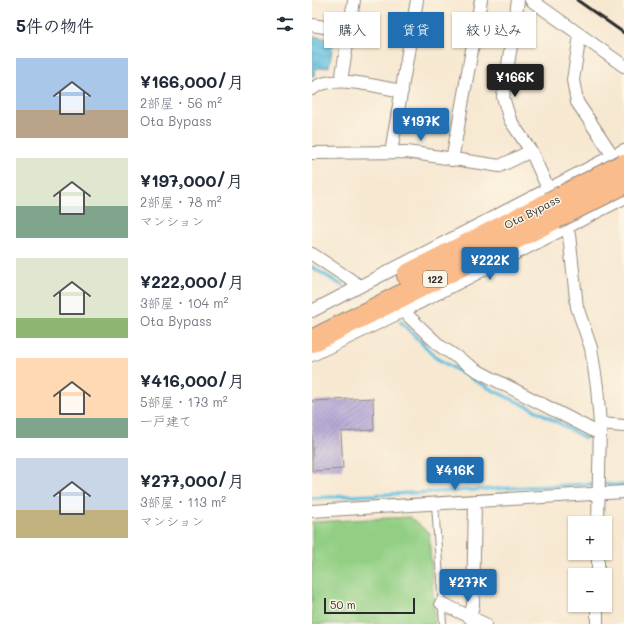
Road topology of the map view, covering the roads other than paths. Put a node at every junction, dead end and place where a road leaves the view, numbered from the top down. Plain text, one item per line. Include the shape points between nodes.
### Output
1 (354, 0) edge
2 (417, 0) edge
3 (481, 0) edge
4 (518, 0) edge
5 (531, 0) edge
6 (352, 12) edge
7 (312, 25) edge
8 (324, 27) edge
9 (580, 35) junction
10 (346, 48) edge
11 (624, 66) edge
12 (341, 81) junction
13 (312, 89) edge
14 (402, 91) junction
15 (624, 150) edge
16 (531, 151) junction
17 (391, 152) junction
18 (312, 153) edge
19 (452, 160) junction
20 (619, 161) edge
21 (624, 183) edge
22 (624, 198) edge
23 (555, 210) junction
24 (312, 254) edge
25 (360, 286) junction
26 (312, 311) edge
27 (403, 311) junction
28 (312, 324) edge
29 (312, 341) edge
30 (312, 355) edge
31 (624, 426) edge
32 (600, 429) junction
33 (624, 492) edge
34 (599, 493) junction
35 (475, 501) junction
36 (436, 504) junction
37 (312, 511) edge
38 (598, 516) edge
39 (441, 603) junction
40 (597, 612) edge
41 (470, 618) junction
42 (443, 624) edge
43 (485, 624) edge
44 (597, 624) edge

1 - 6 street
2 - 14 street
3 - 19 street
4 - 16 street via 503,97 510,120
5 - 9 street
7 - 8 street
9 - 11 street
9 - 20 street via 573,80 577,102
10 - 12 street
12 - 13 street via 317,85
12 - 14 street
14 - 17 street
15 - 20 street
16 - 19 street via 500,166
16 - 23 street
17 - 18 street
17 - 19 street via 407,152
20 - 23 highway, Ota Bypass / 122, bridge
21 - 23 highway, Ota Bypass / 122, bridge
22 - 23 street
23 - 25 street
23 - 27 street
23 - 28 highway, Ota Bypass / 122
23 - 29 highway, Ota Bypass / 122
23 - 32 street via 577,307 591,348
24 - 25 street
25 - 26 street
27 - 30 street
27 - 32 street via 440,346 476,370
31 - 32 street
32 - 34 street
33 - 34 street
34 - 35 street
34 - 38 street
35 - 36 street
35 - 41 street via 474,605
36 - 37 street
36 - 39 lane
39 - 41 street
39 - 42 lane
40 - 44 street
41 - 43 street

